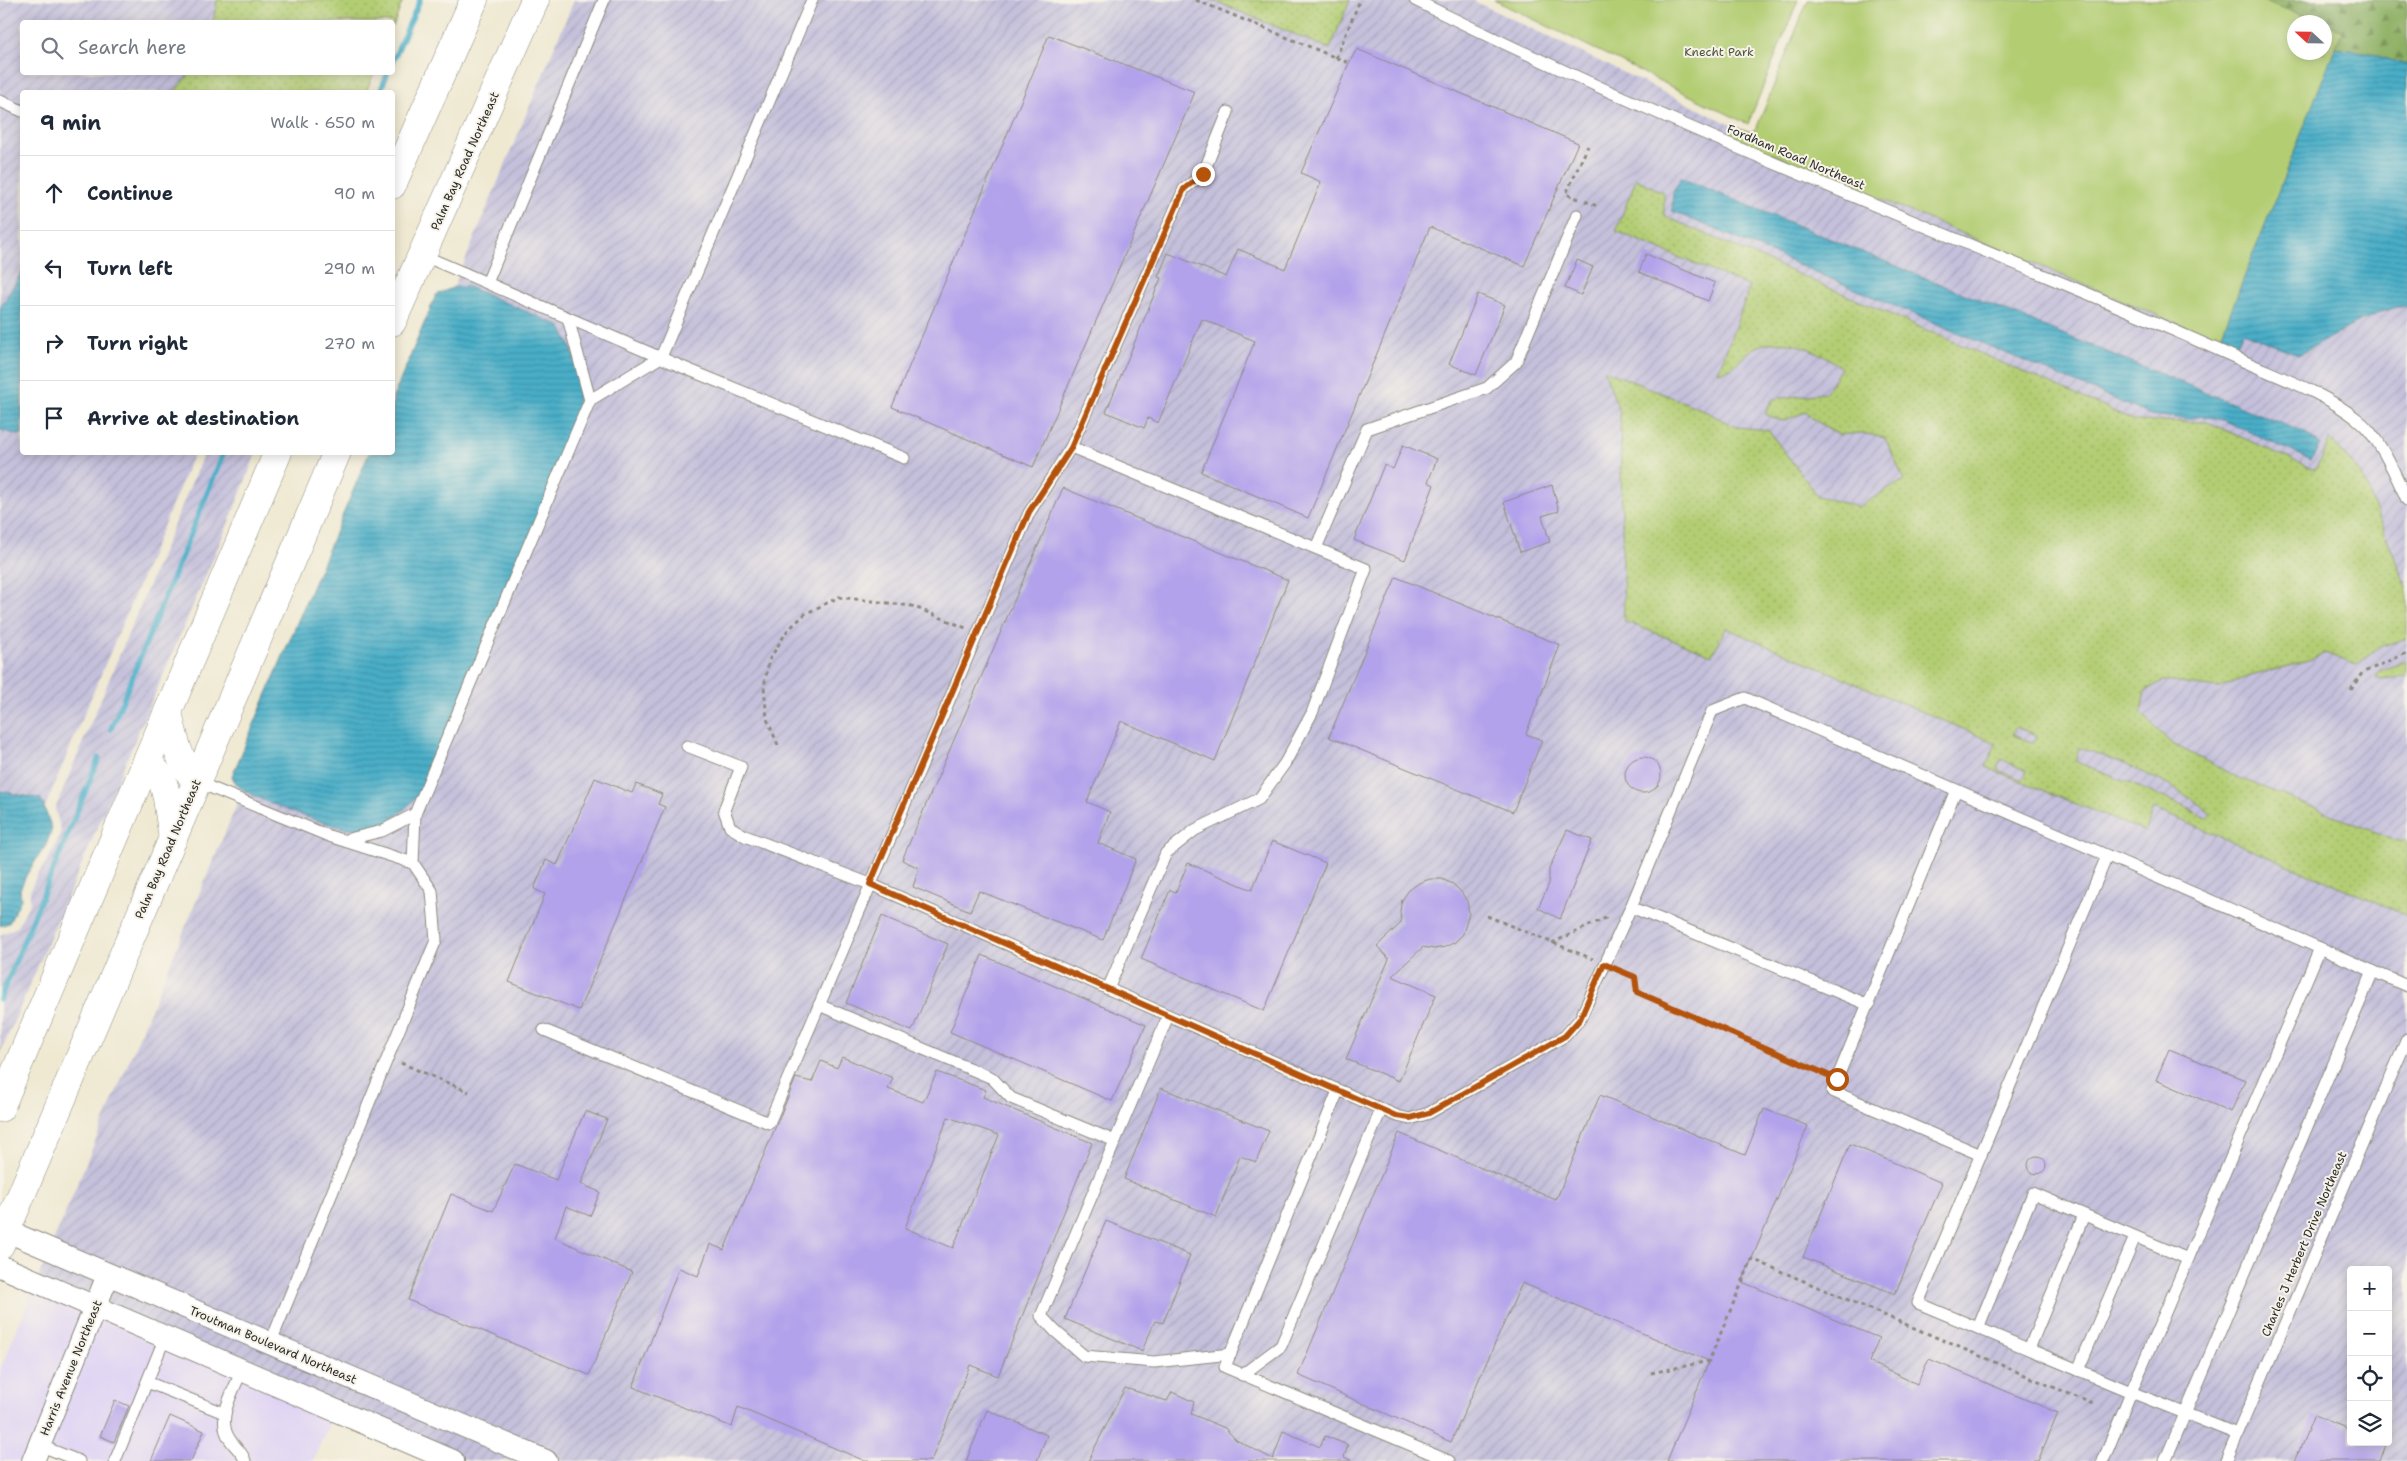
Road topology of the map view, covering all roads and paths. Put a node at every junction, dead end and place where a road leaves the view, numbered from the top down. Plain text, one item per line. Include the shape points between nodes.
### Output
1 (474, 0) edge
2 (535, 0) edge
3 (604, 0) edge
4 (812, 0) edge
5 (1196, 0) edge
6 (1360, 0) edge
7 (1415, 0) edge
8 (1336, 58) junction
9 (1349, 63) dead end
10 (0, 101) edge
11 (20, 110) edge
12 (1228, 112) dead end
13 (1588, 146) dead end
14 (395, 178) edge
15 (1597, 206) dead end
16 (1577, 215) dead end
17 (422, 255) junction
18 (487, 283) junction
19 (395, 315) edge
20 (568, 318) junction
21 (661, 357) junction
22 (590, 400) junction
23 (1071, 448) junction
24 (277, 455) edge
25 (336, 455) edge
26 (904, 458) dead end
27 (2407, 500) edge
28 (1316, 548) junction
29 (978, 633) junction
30 (2407, 653) edge
31 (2351, 690) dead end
32 (168, 712) junction
33 (778, 745) dead end
34 (687, 746) dead end
35 (147, 761) junction
36 (197, 782) junction
37 (1956, 790) junction
38 (415, 814) junction
39 (173, 839) junction
40 (343, 841) junction
41 (2108, 856) junction
42 (413, 863) junction
43 (870, 884) junction
44 (1631, 906) junction
45 (1487, 916) dead end
46 (1552, 943) junction
47 (2320, 948) junction
48 (1604, 964) junction
49 (2373, 971) junction
50 (2407, 986) edge
51 (1108, 989) junction
52 (819, 1005) junction
53 (1869, 1005) junction
54 (1168, 1016) junction
55 (544, 1030) dead end
56 (2407, 1038) edge
57 (389, 1058) junction
58 (1837, 1079) junction
59 (1338, 1091) junction
60 (469, 1092) dead end
61 (0, 1108) edge
62 (1381, 1110) junction
63 (1115, 1141) junction
64 (1981, 1155) junction
65 (2084, 1215) junction
66 (2, 1235) edge
67 (2135, 1236) junction
68 (2188, 1259) junction
69 (0, 1266) edge
70 (108, 1275) junction
71 (95, 1307) junction
72 (1978, 1328) junction
73 (165, 1337) junction
74 (270, 1344) junction
75 (2029, 1349) junction
76 (1231, 1354) junction
77 (242, 1370) junction
78 (2078, 1370) junction
79 (1651, 1373) dead end
80 (1242, 1375) junction
81 (147, 1382) junction
82 (2131, 1392) junction
83 (2093, 1404) dead end
84 (224, 1413) junction
85 (2185, 1414) junction
86 (2237, 1434) junction
87 (36, 1453) edge
88 (537, 1459) edge
89 (79, 1461) edge
90 (115, 1461) edge
91 (245, 1461) edge
92 (453, 1461) edge
93 (1449, 1461) edge
94 (2103, 1461) edge
95 (2165, 1461) edge
96 (2226, 1461) edge

1 - 14 main road
2 - 17 main road, Palm Bay Road Northeast
3 - 18 lane
4 - 21 lane
5 - 8 path
6 - 8 path
7 - 27 lane, Fordham Road Northeast via 1517,51 2325,397 2360,420 2387,458
8 - 9 path
10 - 11 lane
12 - 23 lane via 1203,174 1184,189
13 - 15 path via 1566,194
16 - 28 lane via 1516,362 1487,388 1367,429
17 - 18 lane
17 - 19 main road, Palm Bay Road Northeast
18 - 20 lane
20 - 21 lane
20 - 22 lane
21 - 22 lane
21 - 26 lane
22 - 38 lane
23 - 28 lane
23 - 29 lane via 1029,512
24 - 32 main road
25 - 36 main road, Palm Bay Road Northeast
28 - 51 lane via 1366,568 1312,713 1285,763 1259,799 1196,830 1166,853
29 - 33 path via 912,606 839,597 805,614 787,631 769,660 765,703 767,719
29 - 43 lane
30 - 31 path via 2362,673
32 - 35 main road
32 - 36 main road via 177,751 185,769
34 - 43 lane via 741,767 724,810 730,827 745,836
35 - 39 main road via 162,778
35 - 61 main road
36 - 39 main road, Palm Bay Road Northeast
36 - 40 lane
37 - 41 lane
37 - 44 lane via 1745,698 1712,711
37 - 53 lane
38 - 40 lane via 382,831
38 - 42 lane
39 - 66 main road, Palm Bay Road Northeast
40 - 42 lane
41 - 47 lane
41 - 64 lane
42 - 57 lane via 432,891 436,940
43 - 51 lane
43 - 52 lane
44 - 46 path
44 - 48 lane
44 - 53 lane
45 - 46 path
46 - 48 path
47 - 49 lane
47 - 68 lane
48 - 58 path via 1635,977 1637,992
48 - 62 lane via 1580,1019 1565,1036 1429,1113 1410,1118
49 - 50 lane
49 - 85 lane
51 - 54 lane
52 - 55 lane via 768,1123
52 - 63 lane via 992,1078 1011,1098
53 - 58 lane
54 - 59 lane
54 - 63 lane
56 - 86 lane, Charles J Herbert Drive Northeast
57 - 60 path
57 - 74 lane
58 - 64 lane via 1832,1091
59 - 62 lane
59 - 76 lane
62 - 80 lane via 1281,1346
63 - 76 lane via 1041,1316 1054,1332 1084,1356 1154,1362
64 - 72 lane via 1918,1303
65 - 67 lane
65 - 72 lane via 2033,1193
65 - 75 lane
66 - 70 street, Troutman Boulevard Northeast
67 - 68 lane
67 - 78 lane
68 - 82 lane
69 - 71 street
70 - 71 street, Harris Avenue Northeast
70 - 74 street, Troutman Boulevard Northeast
71 - 73 street
71 - 87 street, Harris Avenue Northeast
72 - 75 lane
73 - 77 street
73 - 81 lane
74 - 88 street, Troutman Boulevard Northeast
75 - 78 lane
76 - 80 lane via 1225,1367
77 - 84 lane
77 - 92 street
78 - 82 lane
79 - 83 path via 1709,1361 1752,1259
80 - 93 lane
81 - 84 lane
81 - 90 lane
82 - 85 lane
82 - 94 lane
84 - 91 lane via 228,1437
85 - 86 lane
85 - 95 lane
86 - 96 lane, Charles J Herbert Drive Northeast
87 - 89 lane

